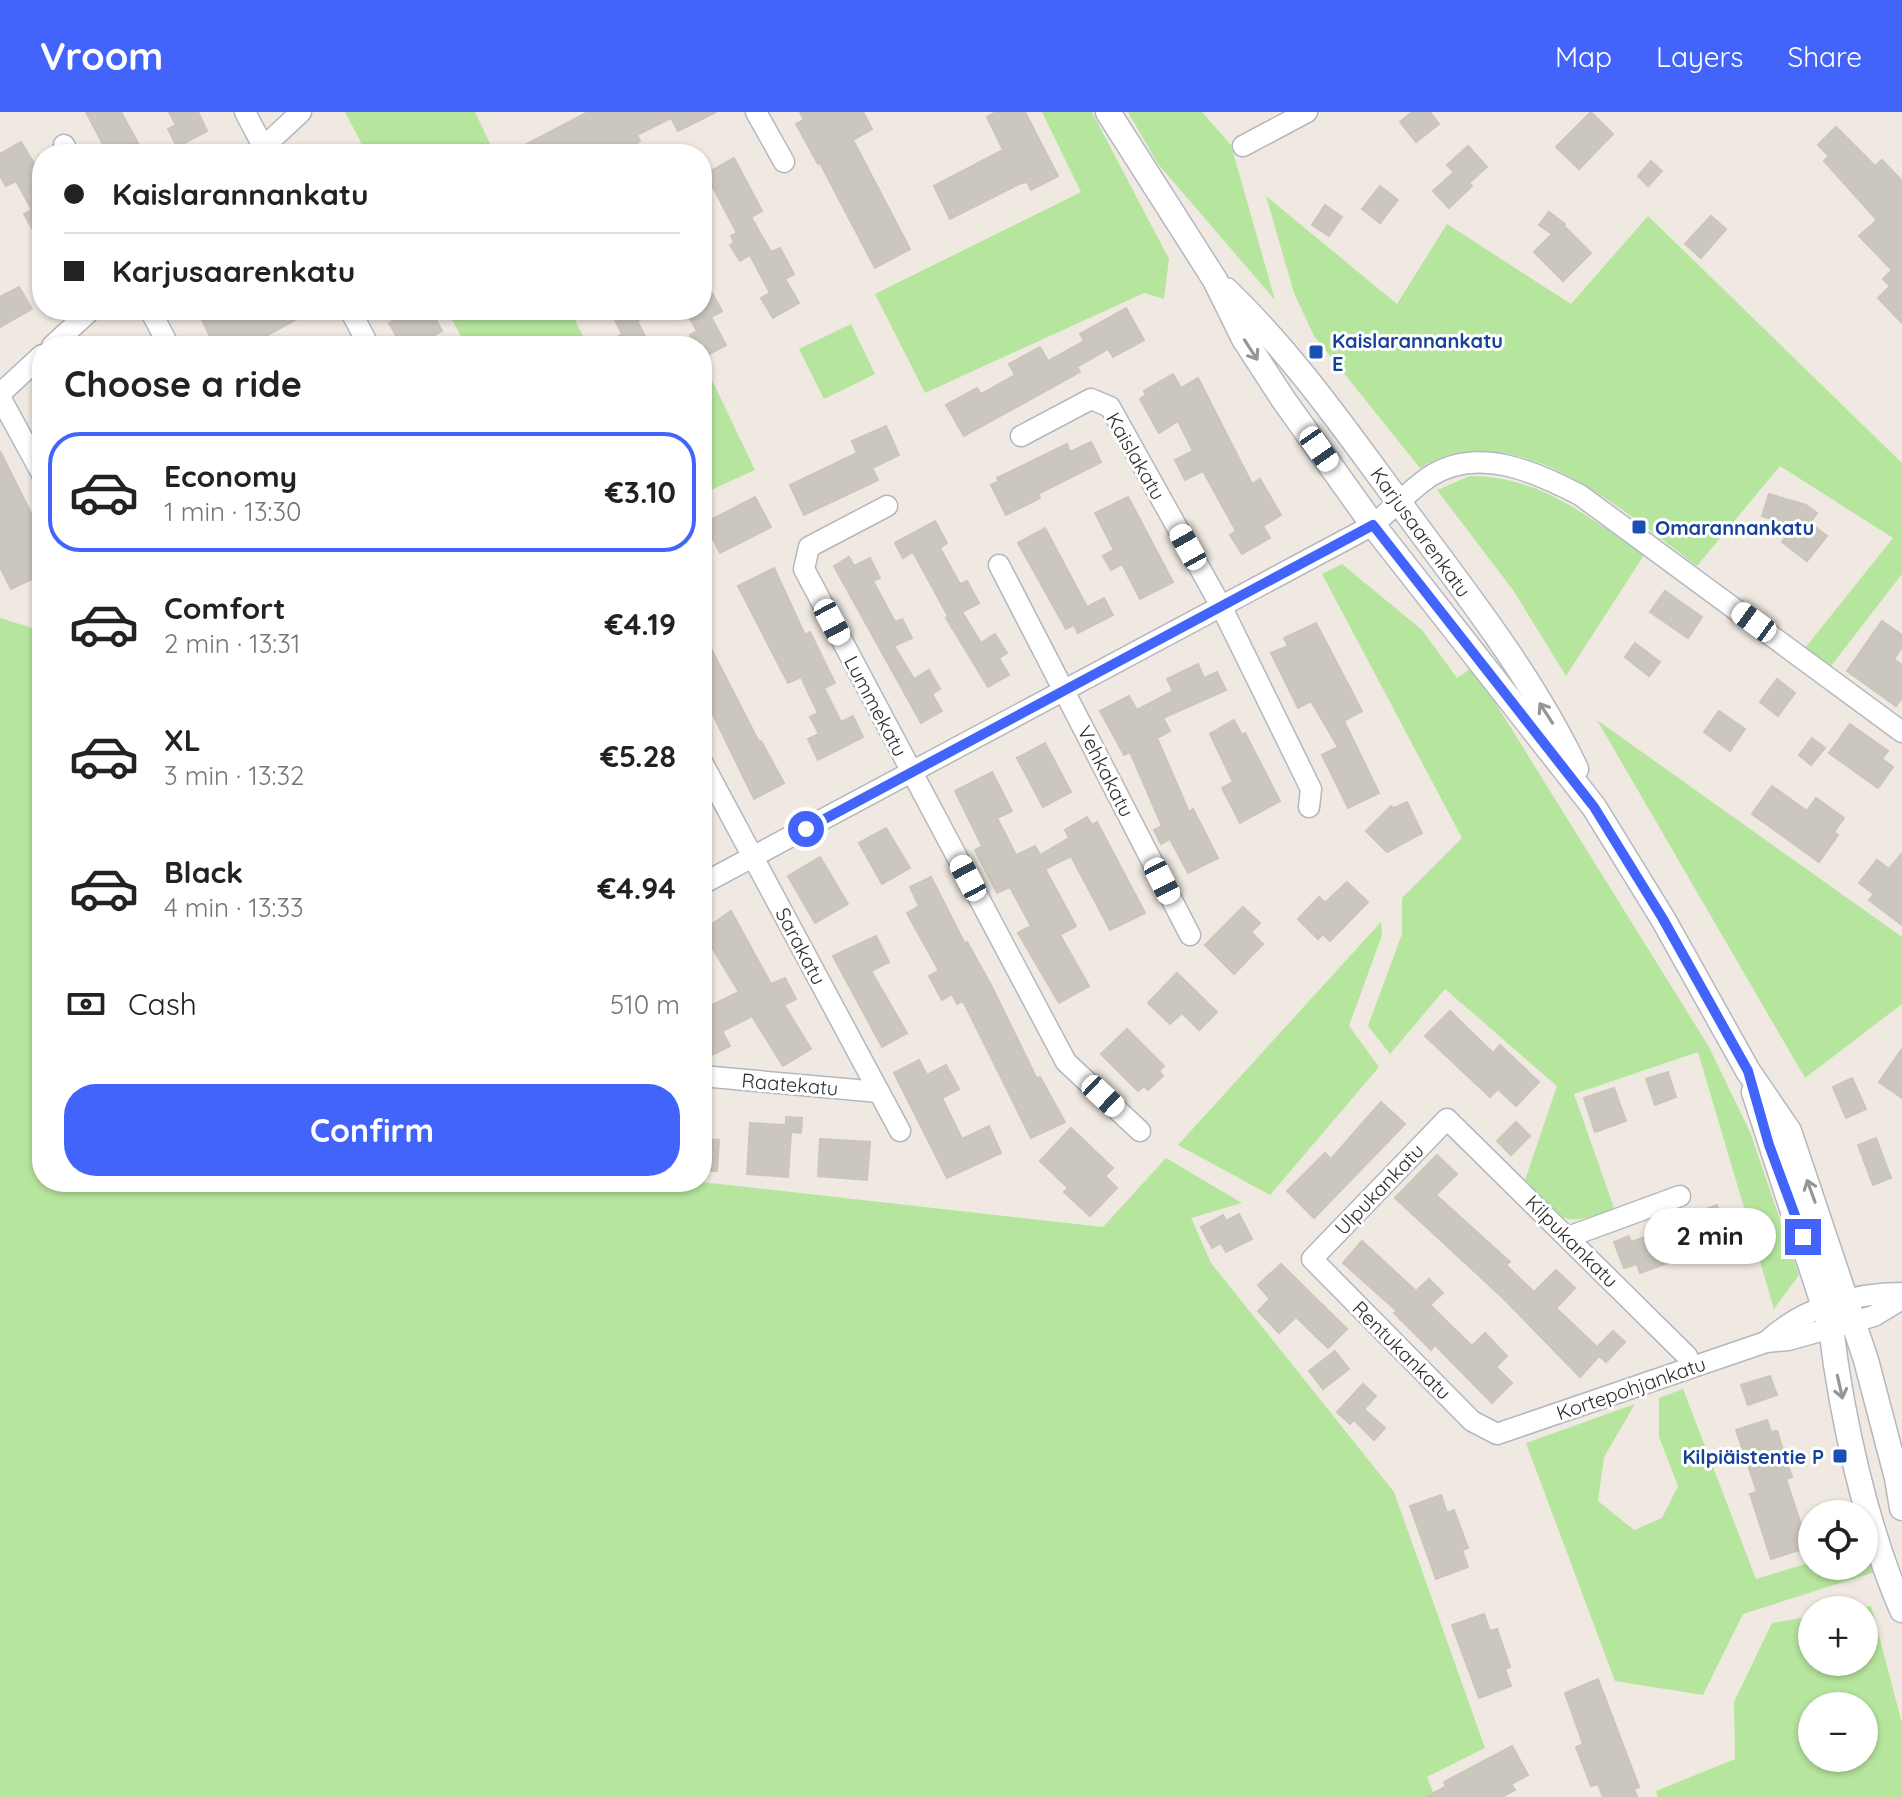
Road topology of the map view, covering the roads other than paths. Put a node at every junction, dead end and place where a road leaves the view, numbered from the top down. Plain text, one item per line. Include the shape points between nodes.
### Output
1 (245, 112) edge
2 (301, 112) edge
3 (756, 112) edge
4 (1108, 112) edge
5 (1307, 112) edge
6 (259, 144) edge
7 (270, 144) edge
8 (1243, 146) dead end
9 (784, 162) dead end
10 (1215, 280) junction
11 (80, 320) edge
12 (63, 336) edge
13 (32, 365) edge
14 (0, 396) edge
15 (1021, 436) dead end
16 (32, 455) edge
17 (1400, 503) junction
18 (887, 506) dead end
19 (1373, 525) junction
20 (999, 565) dead end
21 (1222, 608) junction
22 (1065, 691) junction
23 (1902, 732) edge
24 (911, 773) junction
25 (712, 781) edge
26 (1309, 807) dead end
27 (1594, 807) junction
28 (753, 857) junction
29 (712, 879) edge
30 (1190, 935) dead end
31 (1748, 1071) junction
32 (712, 1077) edge
33 (879, 1092) junction
34 (1447, 1119) joint
35 (900, 1131) dead end
36 (1140, 1131) dead end
37 (1680, 1196) dead end
38 (1568, 1237) junction
39 (1312, 1259) joint
40 (1902, 1296) edge
41 (1851, 1311) junction
42 (1827, 1318) junction
43 (1691, 1367) junction
44 (1497, 1434) joint
45 (1902, 1508) edge
46 (1902, 1610) edge

1 - 6 street
2 - 7 street
3 - 9 street
4 - 10 street, Karjusaarenkatu
5 - 8 street
10 - 17 street, Karjusaarenkatu via 1261,324
10 -> 19 street, Karjusaarenkatu via 1244,339
11 - 12 street
13 - 14 street
14 - 16 street
15 - 21 street, Kaislakatu via 1091,399 1110,407
17 - 19 street
17 - 23 street via 1431,476 1469,463 1533,471 1580,495
27 -> 17 street, Karjusaarenkatu via 1556,728
18 - 24 street, Lummekatu via 809,547 804,569
19 - 21 street
19 - 27 street, Karjusaarenkatu
20 - 22 street, Vehkakatu
21 - 22 street
21 - 26 street, Kaislakatu via 1311,789
22 - 24 street
22 - 30 street, Vehkakatu
24 - 28 street
24 - 36 street, Lummekatu via 1066,1062
25 - 28 street, Sarakatu
27 - 31 street, Karjusaarenkatu
28 - 29 street
28 - 33 street, Sarakatu
41 -> 31 street, Karjusaarenkatu via 1789,1131
31 - 42 street, Karjusaarenkatu
32 - 33 street, Raatekatu
33 - 35 street, Sarakatu
34 - 38 street, Kilpukankatu
34 - 39 street, Ulpukankatu
37 - 38 street
38 - 43 street, Kilpukankatu via 1687,1356
39 - 44 street, Rentukankatu via 1472,1421
40 - 41 street, Kortepohjankatu via 1874,1316
41 - 42 street, Kortepohjankatu
41 - 45 street, Karjusaarenkatu
42 - 43 street, Kortepohjankatu via 1793,1320 1766,1342
42 -> 46 street, Karjusaarenkatu via 1865,1498
43 - 44 street, Kortepohjankatu

